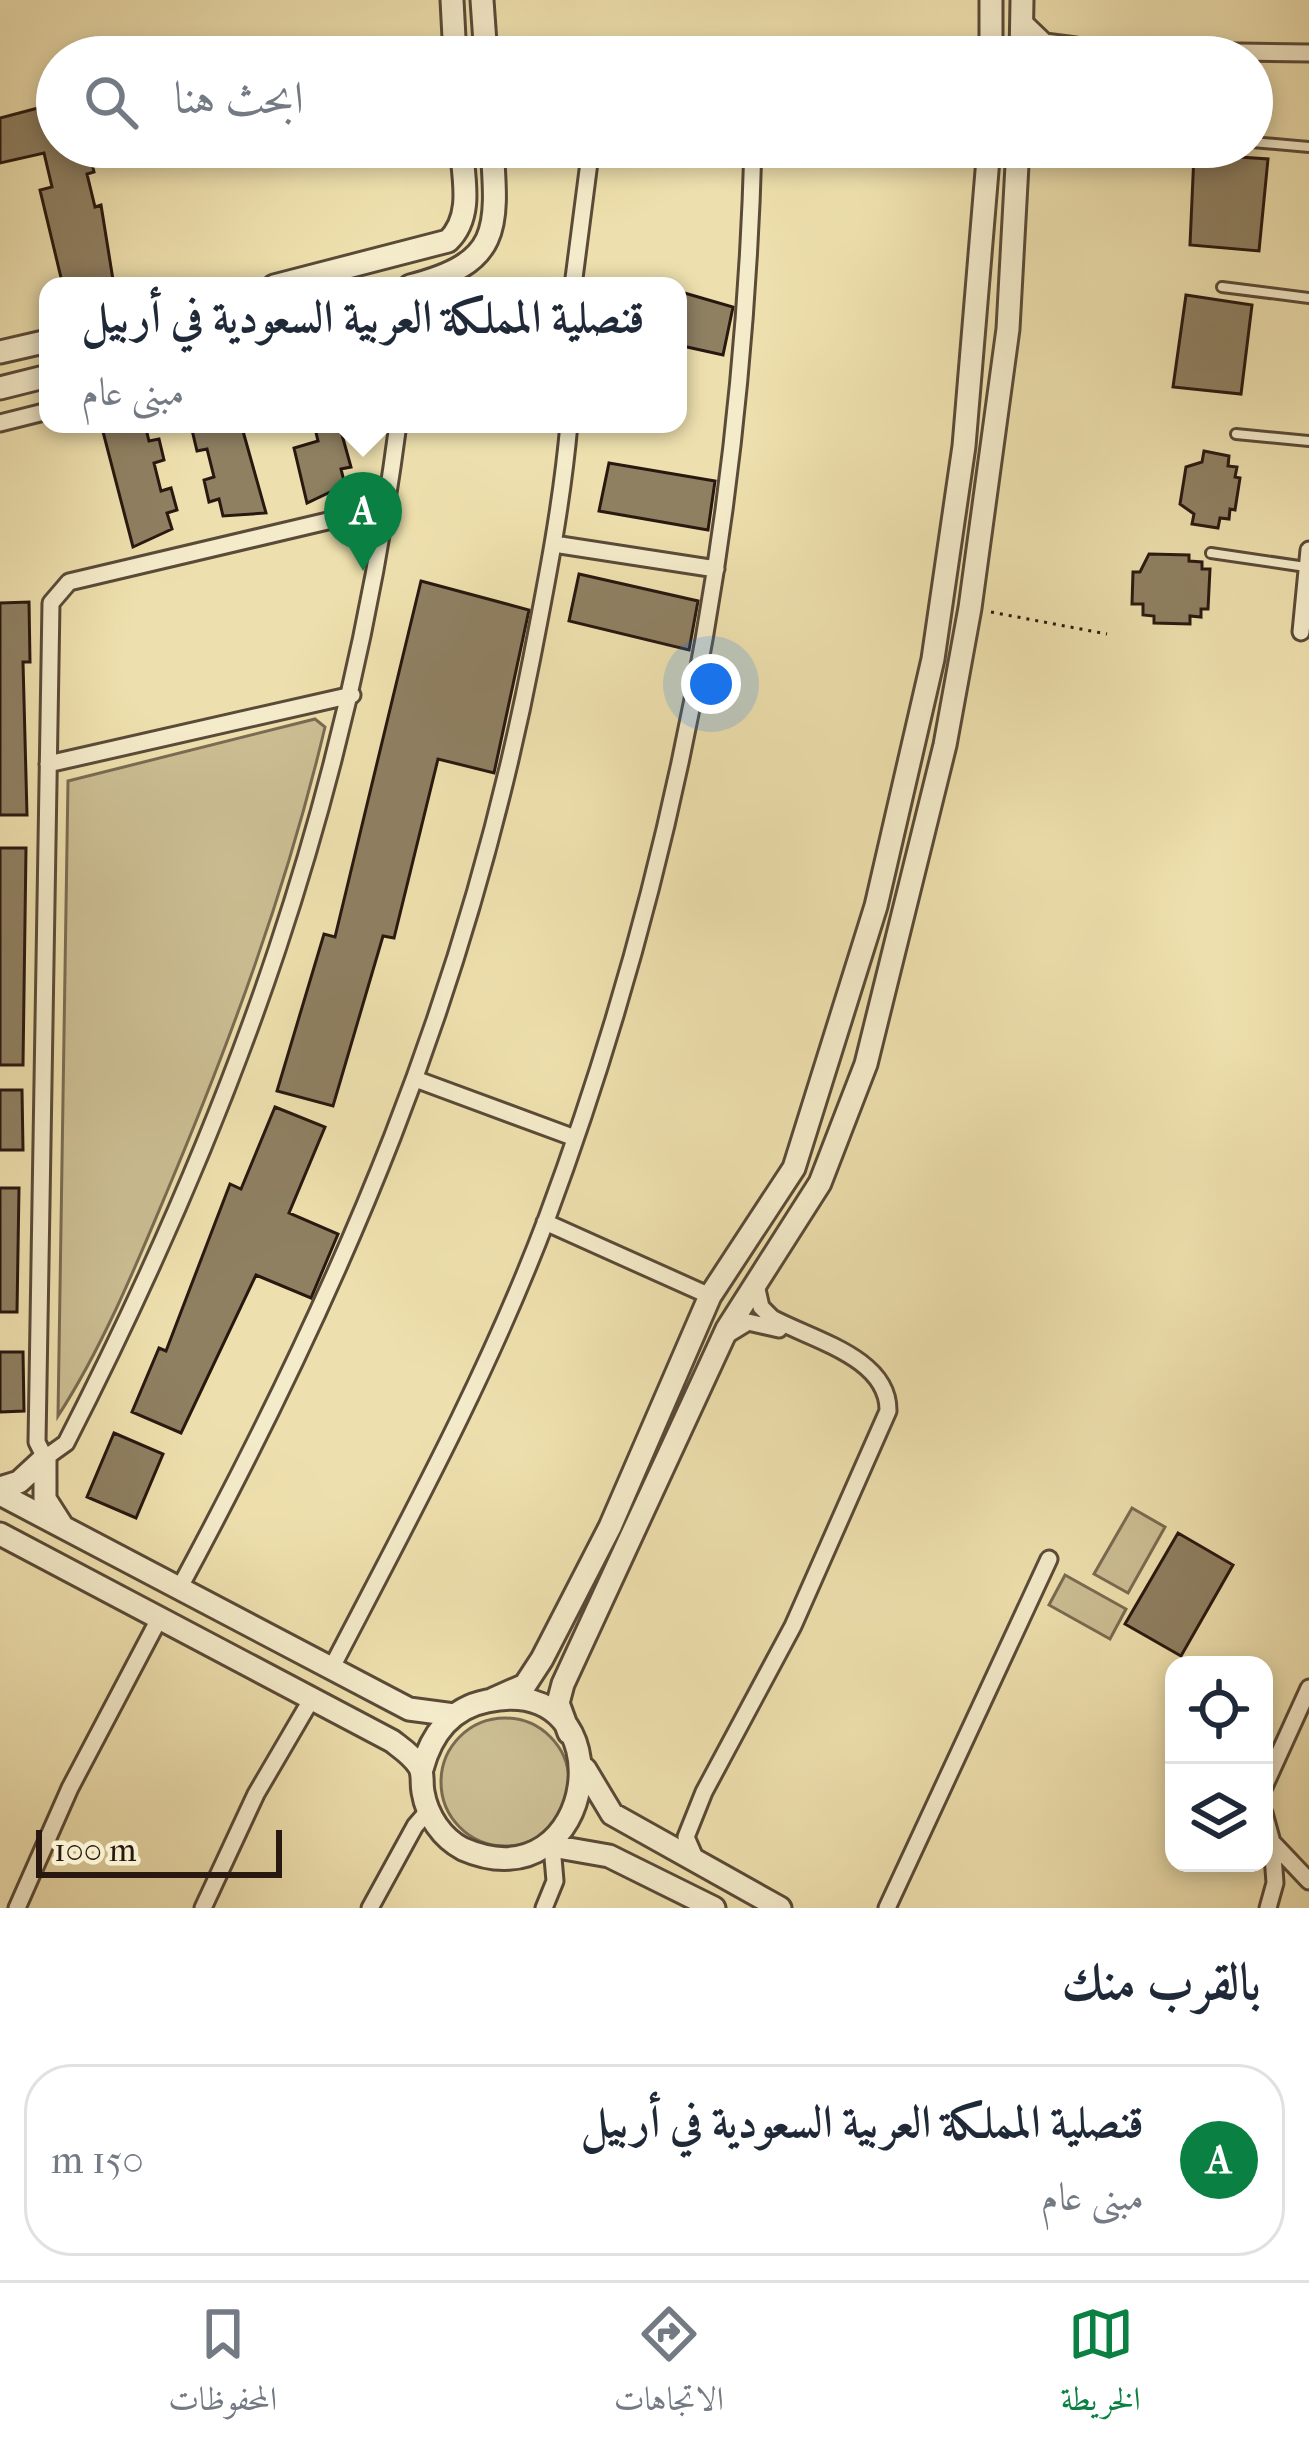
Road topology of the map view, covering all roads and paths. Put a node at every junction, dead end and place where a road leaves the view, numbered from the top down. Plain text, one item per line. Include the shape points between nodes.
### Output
1 (452, 0) edge
2 (482, 0) edge
3 (992, 0) edge
4 (1021, 9) edge
5 (454, 36) edge
6 (485, 36) edge
7 (992, 36) edge
8 (1041, 36) edge
9 (1273, 52) edge
10 (1309, 53) edge
11 (1273, 144) edge
12 (1309, 147) edge
13 (462, 168) edge
14 (493, 168) edge
15 (588, 168) edge
16 (752, 168) edge
17 (987, 168) edge
18 (1017, 168) edge
19 (309, 277) edge
20 (441, 277) edge
21 (571, 277) edge
22 (1222, 287) dead end
23 (1309, 298) edge
24 (39, 343) edge
25 (0, 352) edge
26 (39, 378) edge
27 (0, 388) edge
28 (39, 413) edge
29 (0, 423) edge
30 (397, 433) edge
31 (567, 433) edge
32 (1236, 434) dead end
33 (1309, 441) edge
34 (387, 507) junction
35 (554, 544) junction
36 (1211, 553) dead end
37 (1308, 559) edge
38 (716, 569) junction
39 (970, 608) junction
40 (1301, 632) dead end
41 (1107, 634) dead end
42 (352, 695) junction
43 (48, 764) junction
44 (848, 999) junction
45 (878, 1012) junction
46 (418, 1080) junction
47 (806, 1126) junction
48 (840, 1135) junction
49 (575, 1138) junction
50 (545, 1222) junction
51 (757, 1276) junction
52 (710, 1296) junction
53 (723, 1339) junction
54 (816, 1342) junction
55 (45, 1458) junction
56 (0, 1491) edge
57 (66, 1528) junction
58 (0, 1534) edge
59 (1049, 1559) dead end
60 (180, 1587) junction
61 (159, 1619) junction
62 (332, 1667) junction
63 (1308, 1691) edge
64 (493, 1699) junction
65 (311, 1700) junction
66 (454, 1715) junction
67 (574, 1743) junction
68 (1273, 1767) edge
69 (422, 1769) junction
70 (704, 1792) junction
71 (428, 1811) junction
72 (650, 1837) junction
73 (1273, 1843) edge
74 (552, 1846) junction
75 (1273, 1856) edge
76 (699, 1865) junction
77 (659, 1879) junction
78 (1309, 1881) edge
79 (17, 1908) edge
80 (202, 1908) edge
81 (370, 1908) edge
82 (544, 1908) edge
83 (686, 1908) edge
84 (714, 1908) edge
85 (780, 1908) edge
86 (883, 1908) edge
87 (1268, 1908) edge

1 - 5 street
2 - 6 street
3 - 7 street
4 - 8 street
9 - 10 street
11 - 12 lane
13 - 19 street via 465,208 448,241
14 - 20 street via 488,240 461,271
15 - 21 street
16 - 38 street via 738,429
17 - 44 street via 964,446 933,659
18 - 39 street via 1008,328
22 - 23 lane
24 - 25 street
26 - 27 street
28 - 29 street
30 - 34 street
31 - 35 street
32 - 33 lane
34 - 42 street
34 - 43 street via 70,582 47,618
35 - 38 street
35 - 46 street via 497,822
36 - 37 lane
37 - 40 street
38 - 49 street via 671,822
39 - 41 path
39 - 45 street via 945,745
42 - 43 street
42 - 55 street via 292,914 234,1082 148,1283 66,1443
43 - 55 street via 37,1442
44 - 45 street via 851,1047
44 - 47 street
45 - 48 street
46 - 49 street
46 - 60 street via 315,1326
47 - 48 street via 833,1072 845,1067 851,1077
47 - 52 street via 781,1193
48 - 51 street via 820,1184
49 - 50 street
50 - 52 street
50 - 62 street
51 - 53 street
51 - 54 street via 765,1312
52 - 64 street via 610,1527 542,1659 525,1685
53 - 54 street via 756,1322
53 - 67 street via 563,1684 558,1703
54 - 70 street via 874,1370 888,1394 886,1426
55 - 56 street
55 - 57 street via 47,1508
56 - 57 street
57 - 60 street
58 - 61 street
59 - 86 street
60 - 62 street
61 - 65 street
61 - 79 street
62 - 66 street via 409,1709
63 - 68 street
64 - 66 street
64 - 67 street via 536,1706
65 - 69 street via 392,1742
65 - 80 street
66 - 69 street
67 - 72 street via 605,1808
67 - 74 street via 581,1798
69 - 71 street
70 - 72 street via 674,1831
70 - 76 street via 686,1837
71 - 74 street via 476,1856 520,1859
71 - 81 street
72 - 76 street
73 - 78 street
74 - 77 street via 609,1856
74 - 82 street via 555,1881
75 - 87 street
76 - 85 street
77 - 83 street
77 - 84 street

